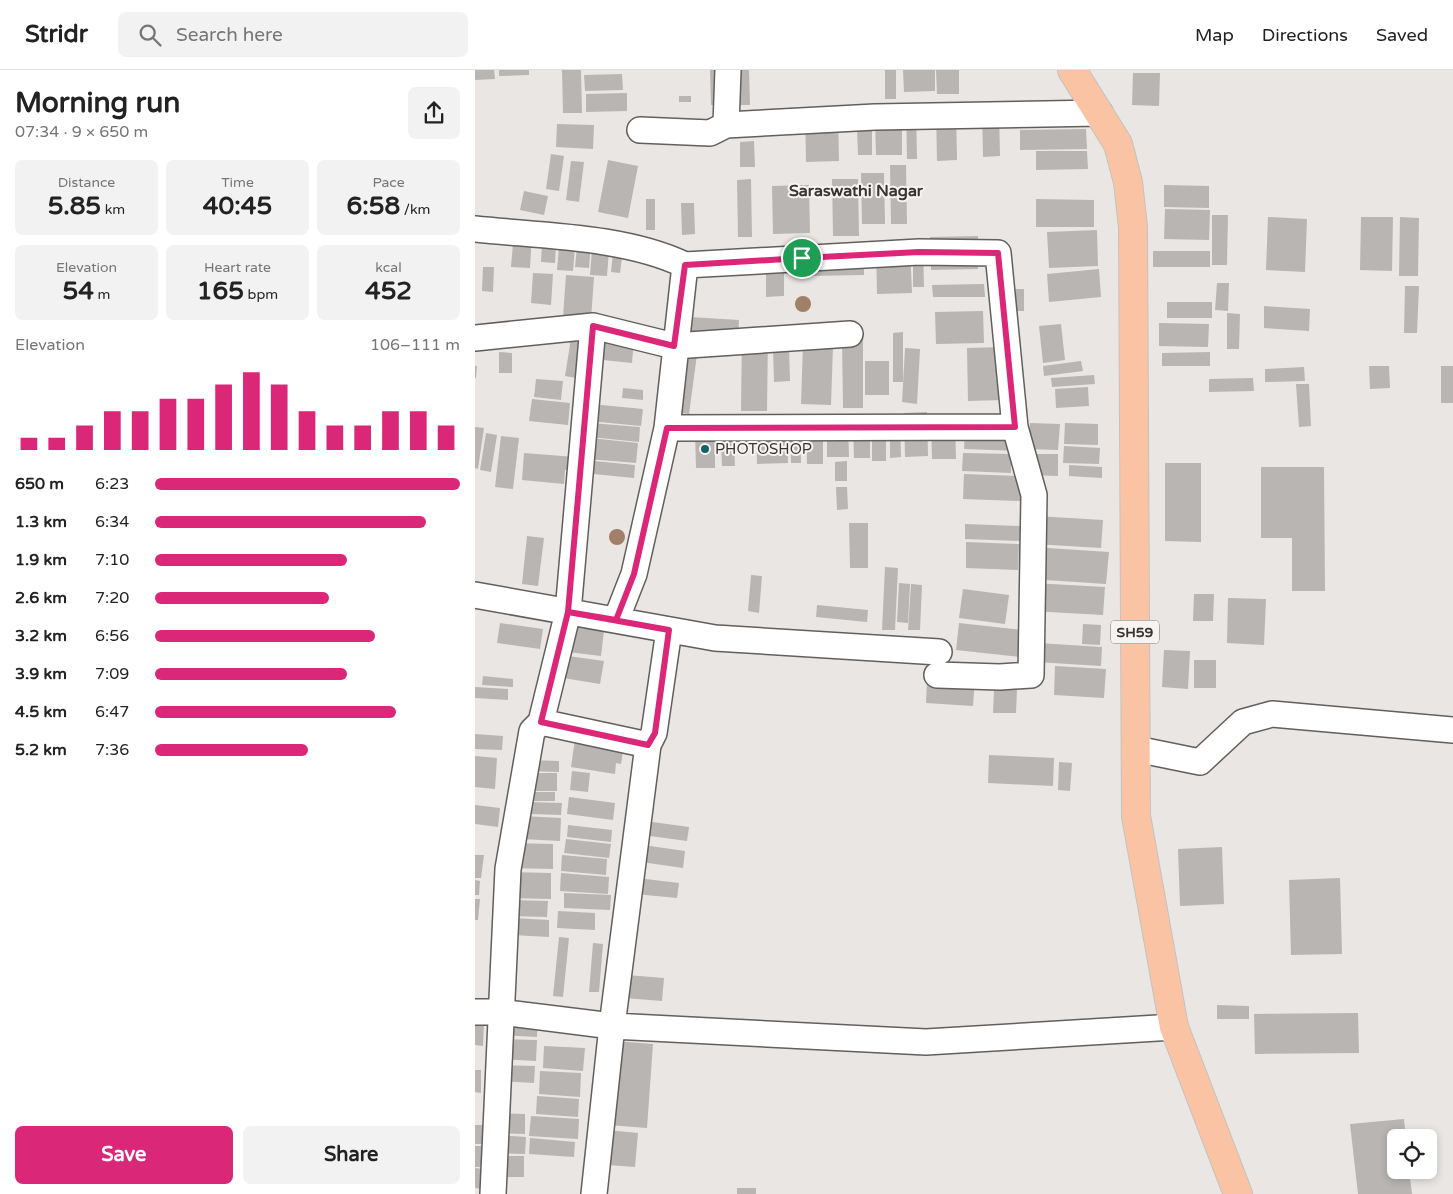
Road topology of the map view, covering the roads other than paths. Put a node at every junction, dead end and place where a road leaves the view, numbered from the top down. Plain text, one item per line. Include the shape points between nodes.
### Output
1 (728, 70) edge
2 (1072, 70) edge
3 (1100, 112) junction
4 (726, 125) junction
5 (640, 130) dead end
6 (475, 229) edge
7 (685, 265) junction
8 (593, 326) junction
9 (850, 334) dead end
10 (475, 338) edge
11 (674, 346) junction
12 (1015, 427) junction
13 (667, 428) junction
14 (475, 595) edge
15 (568, 612) junction
16 (616, 620) junction
17 (669, 630) junction
18 (541, 722) junction
19 (1453, 730) edge
20 (648, 745) junction
21 (1136, 749) junction
22 (475, 1012) edge
23 (500, 1012) junction
24 (612, 1026) junction
25 (1174, 1027) junction
26 (493, 1194) edge
27 (594, 1194) edge
28 (1238, 1194) edge

1 - 4 street
2 - 3 main road, SH59
3 - 4 street via 875,117
3 - 21 main road, SH59 via 1118,144 1128,182 1133,227
4 - 5 street via 710,132
6 - 7 street via 611,243 664,255
7 - 11 street
7 - 12 street via 919,252 998,253
8 - 10 street
8 - 11 street
8 - 15 street
9 - 11 street
11 - 13 street
12 - 13 street
12 - 17 street via 1034,495 1031,675 1000,677 938,663
13 - 16 street via 634,574
14 - 15 street
15 - 16 street
15 - 18 street
16 - 17 street
17 - 20 street via 655,733
18 - 20 street
18 - 23 street via 532,731 508,869
19 - 21 street via 1272,714 1243,722 1200,762
20 - 24 street
21 - 25 main road, SH59 via 1136,816
22 - 23 street
23 - 24 street
23 - 26 street
24 - 25 street via 926,1042
24 - 27 street
25 - 28 main road, SH59

